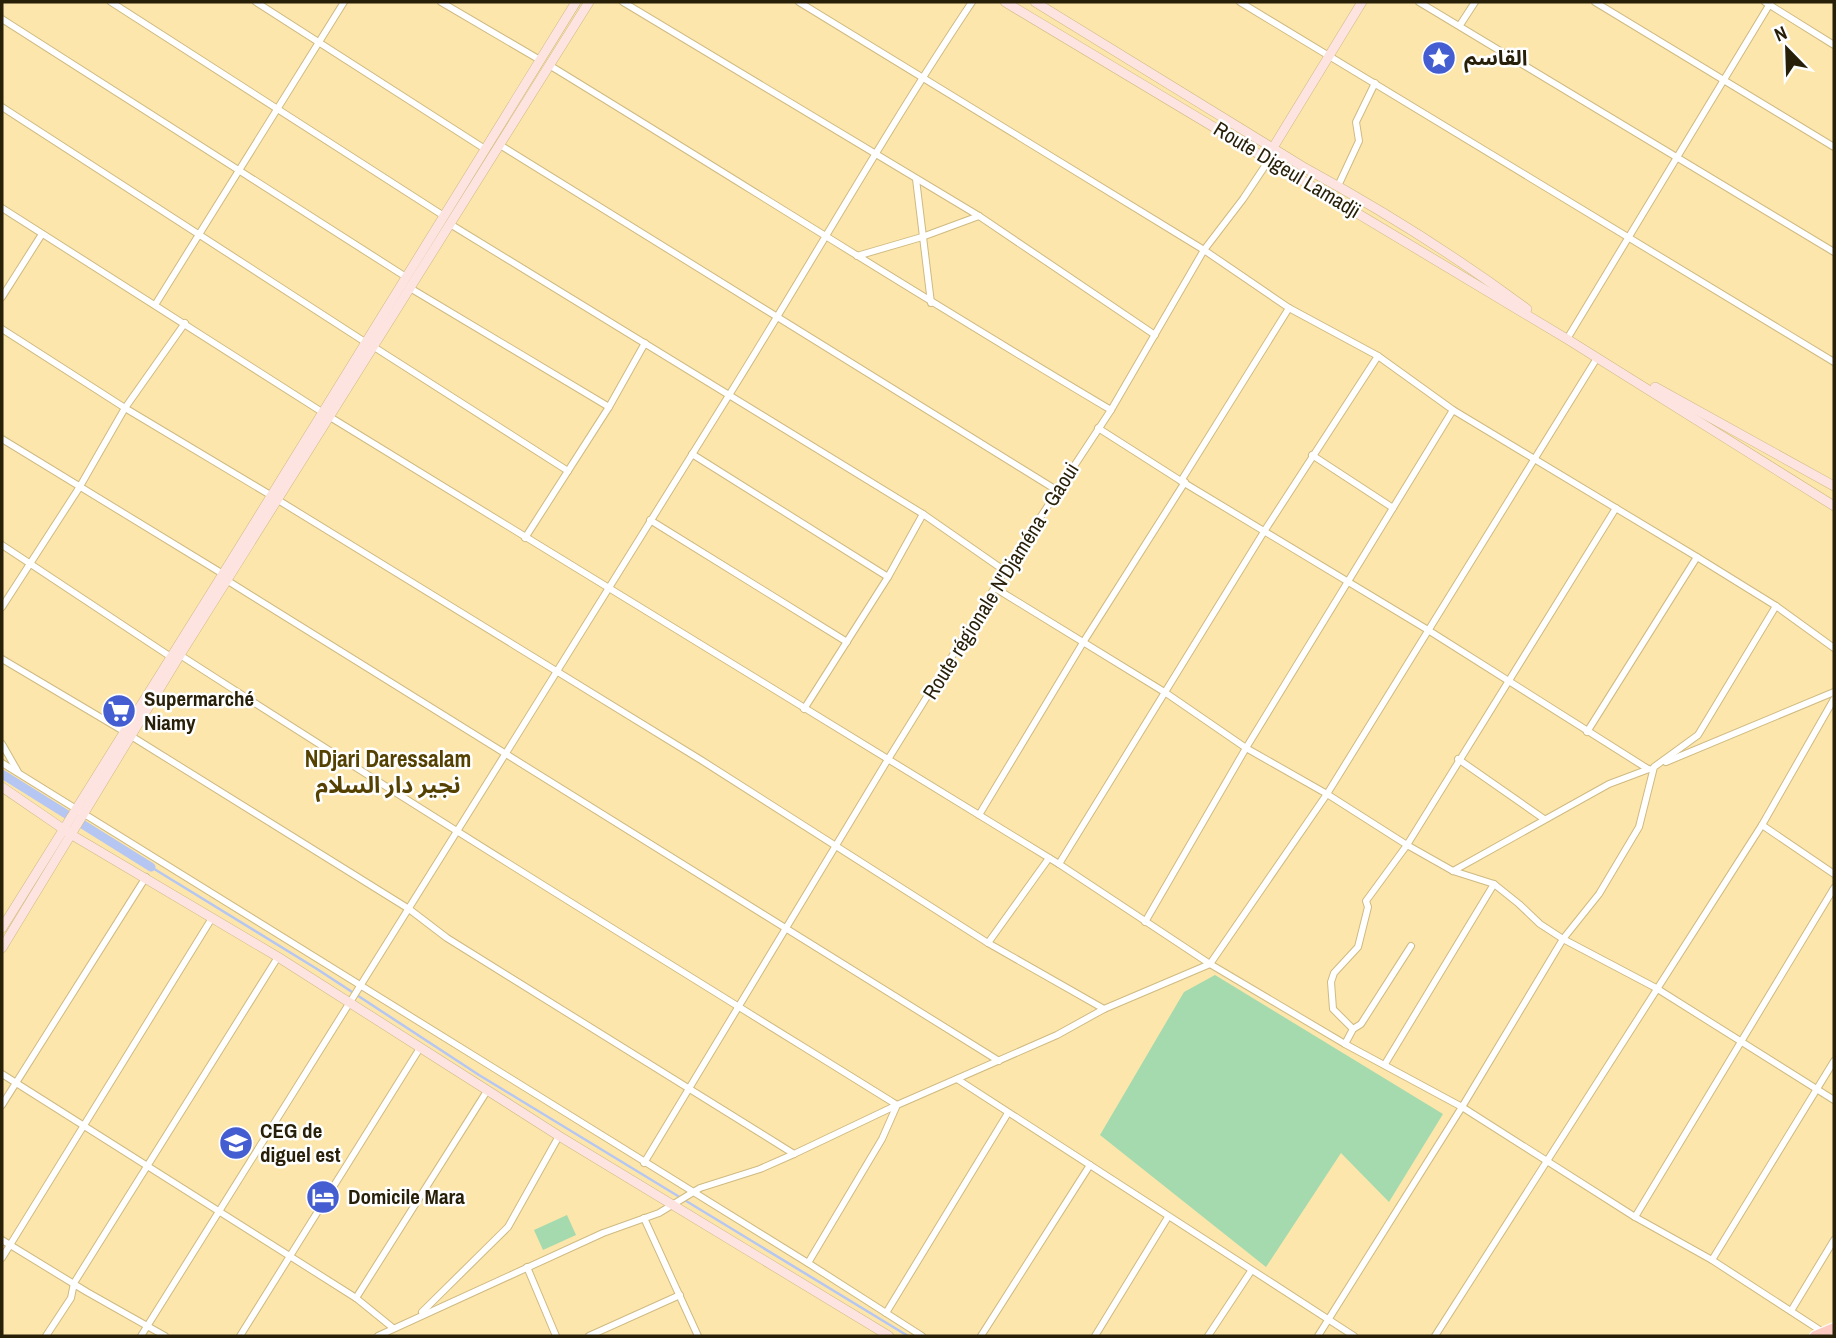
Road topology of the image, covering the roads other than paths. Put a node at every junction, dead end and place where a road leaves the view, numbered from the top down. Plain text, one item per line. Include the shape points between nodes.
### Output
1 (111, 2) edge
2 (256, 2) edge
3 (344, 2) edge
4 (441, 2) edge
5 (576, 2) edge
6 (589, 2) edge
7 (623, 2) edge
8 (799, 2) edge
9 (972, 2) edge
10 (1006, 2) edge
11 (1035, 2) edge
12 (1240, 2) edge
13 (1362, 2) edge
14 (1419, 2) edge
15 (1475, 2) edge
16 (1595, 2) edge
17 (1769, 3) edge
18 (2, 19) edge
19 (1460, 25) junction
20 (318, 42) junction
21 (1834, 45) edge
22 (1331, 55) junction
23 (540, 60) junction
24 (549, 65) junction
25 (922, 77) junction
26 (1724, 80) junction
27 (1375, 83) junction
28 (2, 107) edge
29 (276, 108) junction
30 (500, 145) junction
31 (1834, 147) edge
32 (1272, 148) junction
33 (485, 149) junction
34 (876, 153) junction
35 (1679, 157) junction
36 (1269, 160) junction
37 (237, 170) junction
38 (916, 179) junction
39 (1338, 186) junction
40 (2, 208) edge
41 (444, 216) junction
42 (979, 216) junction
43 (450, 224) junction
44 (42, 234) junction
45 (200, 234) junction
46 (827, 234) junction
47 (1630, 236) junction
48 (922, 237) junction
49 (1204, 250) junction
50 (1834, 252) edge
51 (857, 256) junction
52 (406, 277) junction
53 (410, 288) junction
54 (2, 297) edge
55 (931, 303) junction
56 (155, 305) junction
57 (1289, 308) junction
58 (778, 317) junction
59 (184, 323) junction
60 (2, 329) edge
61 (1155, 335) junction
62 (1567, 339) junction
63 (645, 343) junction
64 (370, 344) junction
65 (1378, 356) junction
66 (1597, 358) junction
67 (1834, 362) edge
68 (730, 395) junction
69 (609, 407) junction
70 (125, 408) junction
71 (1111, 410) junction
72 (1453, 410) junction
73 (326, 414) junction
74 (1098, 428) junction
75 (2, 439) edge
76 (692, 454) junction
77 (1312, 455) junction
78 (1535, 460) junction
79 (568, 471) junction
80 (1183, 482) junction
81 (1834, 486) edge
82 (79, 488) junction
83 (1058, 491) junction
84 (275, 498) junction
85 (1834, 506) edge
86 (1393, 508) junction
87 (1616, 508) junction
88 (923, 514) junction
89 (650, 520) junction
90 (1265, 530) junction
91 (525, 538) junction
92 (2, 545) edge
93 (1697, 557) junction
94 (29, 562) junction
95 (1005, 572) junction
96 (888, 577) junction
97 (225, 578) junction
98 (1348, 582) junction
99 (995, 588) junction
100 (608, 589) junction
101 (2, 607) edge
102 (1776, 607) junction
103 (1429, 630) junction
104 (1084, 641) junction
105 (847, 642) junction
106 (1834, 648) edge
107 (176, 656) junction
108 (2, 659) edge
109 (557, 671) junction
110 (1508, 680) junction
111 (1834, 692) edge
112 (1166, 693) junction
113 (1834, 699) edge
114 (804, 709) junction
115 (1587, 732) junction
116 (128, 734) junction
117 (2, 744) edge
118 (1246, 748) junction
119 (507, 753) junction
120 (1458, 760) junction
121 (887, 761) junction
122 (2, 763) edge
123 (1651, 768) junction
124 (19, 774) junction
125 (2, 787) edge
126 (1327, 794) junction
127 (78, 814) junction
128 (979, 815) junction
129 (1544, 819) junction
130 (1762, 825) junction
131 (69, 828) junction
132 (458, 831) junction
133 (1407, 845) junction
134 (836, 848) junction
135 (1049, 858) junction
136 (1059, 864) junction
137 (1452, 871) junction
138 (1834, 874) edge
139 (146, 877) junction
140 (1494, 884) junction
141 (1834, 888) edge
142 (409, 909) junction
143 (212, 918) junction
144 (1145, 922) junction
145 (2, 928) edge
146 (787, 929) junction
147 (1563, 939) junction
148 (988, 943) junction
149 (1411, 946) dead end
150 (2, 948) edge
151 (278, 957) junction
152 (1210, 964) junction
153 (361, 987) junction
154 (1656, 988) junction
155 (351, 1002) junction
156 (740, 1008) junction
157 (1104, 1009) junction
158 (1353, 1028) junction
159 (1739, 1042) junction
160 (1345, 1044) junction
161 (419, 1048) junction
162 (999, 1061) junction
163 (1834, 1061) edge
164 (1385, 1064) junction
165 (2, 1074) edge
166 (957, 1079) junction
167 (15, 1083) junction
168 (691, 1088) junction
169 (1817, 1090) junction
170 (487, 1091) junction
171 (1834, 1100) edge
172 (2, 1105) edge
173 (897, 1105) junction
174 (1462, 1107) junction
175 (1008, 1113) junction
176 (85, 1125) junction
177 (559, 1136) junction
178 (794, 1154) junction
179 (1546, 1161) junction
180 (644, 1163) junction
181 (1090, 1166) junction
182 (148, 1168) junction
183 (690, 1193) junction
184 (675, 1204) junction
185 (220, 1210) junction
186 (1168, 1217) junction
187 (1634, 1217) junction
188 (644, 1218) junction
189 (2, 1240) edge
190 (1834, 1240) edge
191 (10, 1245) junction
192 (289, 1255) junction
193 (2, 1258) edge
194 (1712, 1260) junction
195 (808, 1263) junction
196 (527, 1267) junction
197 (1251, 1270) junction
198 (74, 1283) junction
199 (680, 1295) junction
200 (356, 1298) junction
201 (1791, 1311) junction
202 (886, 1314) junction
203 (417, 1317) junction
204 (1328, 1320) junction
205 (147, 1327) junction
206 (393, 1328) junction
207 (876, 1333) edge
208 (1826, 1333) edge
209 (46, 1336) edge
210 (141, 1336) edge
211 (165, 1336) edge
212 (240, 1336) edge
213 (378, 1336) edge
214 (556, 1336) edge
215 (589, 1336) edge
216 (698, 1336) edge
217 (889, 1336) edge
218 (922, 1336) edge
219 (981, 1336) edge
220 (1095, 1336) edge
221 (1208, 1336) edge
222 (1318, 1336) edge
223 (1354, 1336) edge
224 (1435, 1336) edge

1 - 29 street
2 - 20 street
3 - 20 street
4 - 23 street
5 - 23 street
6 - 24 street
7 - 34 street
8 - 25 street
9 - 25 street
10 - 36 street, Route Digeul Lamadji
11 - 32 street, Route Digeul Lamadji
12 - 22 street
13 - 22 street, Route régionale N'Djaména - Gaoui
14 - 19 street
15 - 19 street
16 - 26 street
17 - 21 street
17 - 26 street
18 - 37 street
19 - 35 street
20 - 29 street
20 - 33 street
22 - 27 street
22 - 32 street, Route régionale N'Djaména - Gaoui
23 - 33 street
24 - 30 street
24 - 46 street
25 - 34 street
25 - 49 street
26 - 31 street
26 - 35 street
27 - 39 street via 1356,122 1359,141
27 - 47 street
28 - 45 street
29 - 37 street
29 - 41 street
30 - 43 street
30 - 58 street
32 - 36 street, Route régionale N'Djaména - Gaoui
32 - 39 street, Route Digeul Lamadji
33 - 41 street
34 - 38 street
34 - 46 street
35 - 47 street
35 - 50 street
36 - 49 street, Route régionale N'Djaména - Gaoui
36 - 62 street, Route Digeul Lamadji
37 - 45 street
37 - 52 street
38 - 42 street
38 - 48 street
39 - 62 street, Route Digeul Lamadji via 1472,268
40 - 44 street
41 - 52 street
42 - 48 street
42 - 61 street
43 - 53 street
43 - 63 street
44 - 54 street
44 - 56 street
45 - 56 street
45 - 64 street
46 - 51 street
46 - 58 street
47 - 62 street
47 - 67 street
48 - 51 street
48 - 55 street
49 - 57 street
49 - 61 street, Route régionale N'Djaména - Gaoui
51 - 55 street
52 - 64 street
53 - 64 street
53 - 69 street
55 - 71 street
56 - 59 street
57 - 65 street
57 - 80 street
58 - 68 street
58 - 83 street
59 - 70 street
59 - 73 street
60 - 70 street
61 - 71 street, Route régionale N'Djaména - Gaoui
62 - 66 street, Route Digeul Lamadji
62 - 81 street, Route Digeul Lamadji
63 - 68 street
63 - 69 street
64 - 73 street
64 - 79 street
65 - 72 street
65 - 77 street
66 - 78 street
66 - 85 street, Route Digeul Lamadji
68 - 76 street
68 - 88 street
69 - 79 street
70 - 82 street
70 - 84 street
71 - 74 street, Route régionale N'Djaména - Gaoui
72 - 78 street
72 - 86 street
73 - 84 street
73 - 91 street
74 - 80 street
74 - 83 street, Route régionale N'Djaména - Gaoui
75 - 82 street
76 - 89 street
76 - 96 street
77 - 86 street
77 - 90 street
78 - 87 street
78 - 103 street
79 - 91 street
80 - 90 street
80 - 104 street
82 - 94 street
82 - 97 street
83 - 95 street, Route régionale N'Djaména - Gaoui
84 - 97 street
84 - 109 street
86 - 98 street
87 - 93 street
87 - 110 street
88 - 95 street
88 - 96 street
89 - 100 street
89 - 105 street
90 - 98 street
90 - 112 street
91 - 100 street
92 - 94 street
93 - 102 street
93 - 115 street
94 - 101 street
94 - 107 street
95 - 99 street, Route régionale N'Djaména - Gaoui
96 - 105 street
97 - 107 street
97 - 119 street
98 - 103 street
98 - 118 street
99 - 104 street
99 - 121 street, Route régionale N'Djaména - Gaoui
100 - 109 street
100 - 114 street
102 - 106 street
102 - 123 street via 1698,735
103 - 110 street
103 - 126 street
104 - 112 street
104 - 128 street
105 - 114 street
107 - 116 street
107 - 132 street
108 - 116 street
109 - 119 street
109 - 134 street
110 - 115 street
110 - 120 street
111 - 123 street
112 - 118 street
112 - 136 street
113 - 130 street
114 - 121 street
115 - 123 street
116 - 127 street
116 - 142 street
117 - 124 street
118 - 126 street
118 - 144 street
119 - 132 street
119 - 146 street
120 - 129 street
120 - 133 street
121 - 128 street
121 - 134 street, Route régionale N'Djaména - Gaoui
122 - 124 street
123 - 129 street via 1609,784
123 - 147 street via 1639,827 1599,894
124 - 127 street
125 - 131 street
126 - 133 street
126 - 152 street
127 - 131 street
127 - 153 street
128 - 135 street
129 - 137 street
130 - 138 street
130 - 154 street
131 - 139 street
131 - 145 street
131 - 150 street
132 - 142 street
132 - 156 street
133 - 137 street
133 - 158 street via 1366,901 1358,947 1331,982 1333,1010
134 - 146 street, Route régionale N'Djaména - Gaoui
134 - 148 street
135 - 136 street
135 - 148 street
136 - 144 street
137 - 140 street
139 - 143 street
139 - 167 street
140 - 147 street
140 - 164 street
141 - 159 street
142 - 153 street
142 - 168 street via 447,938
143 - 151 street
143 - 176 street
144 - 152 street
146 - 156 street, Route régionale N'Djaména - Gaoui
146 - 162 street
147 - 154 street
147 - 174 street
148 - 157 street
149 - 158 street via 1361,1024
151 - 155 street
151 - 182 street
152 - 157 street
152 - 160 street
153 - 155 street
153 - 180 street
154 - 159 street
154 - 179 street
155 - 161 street
155 - 185 street
156 - 168 street, Route régionale N'Djaména - Gaoui
156 - 173 street
157 - 162 street
158 - 160 street
159 - 169 street
159 - 187 street
160 - 164 street
161 - 170 street
161 - 192 street
162 - 166 street
163 - 169 street
164 - 174 street
165 - 167 street
166 - 173 street
166 - 175 street
167 - 172 street
167 - 176 street
168 - 178 street
168 - 180 street, Route régionale N'Djaména - Gaoui
169 - 171 street
169 - 194 street
170 - 177 street
170 - 200 street
173 - 178 street
173 - 195 street via 882,1139
174 - 179 street
174 - 204 street
175 - 181 street
175 - 202 street
176 - 182 street
176 - 191 street
177 - 184 street
177 - 203 street via 508,1227
178 - 183 street
179 - 187 street
179 - 224 street
180 - 183 street
181 - 186 street
181 - 219 street
182 - 185 street
182 - 198 street
183 - 184 street
183 - 195 street
184 - 188 street
184 - 207 street
185 - 192 street
185 - 205 street
186 - 197 street
186 - 220 street
187 - 194 street
188 - 196 street
188 - 199 street
189 - 191 street
190 - 201 street
191 - 193 street
191 - 198 street
192 - 200 street
192 - 212 street
194 - 201 street
195 - 202 street
196 - 203 street
196 - 214 street
197 - 204 street
197 - 221 street
198 - 205 street
198 - 209 street via 71,1298
199 - 215 street
199 - 216 street
200 - 206 street
201 - 208 street
202 - 218 street
203 - 206 street
204 - 222 street
204 - 223 street
205 - 210 street
205 - 211 street
206 - 213 street
207 - 217 street

